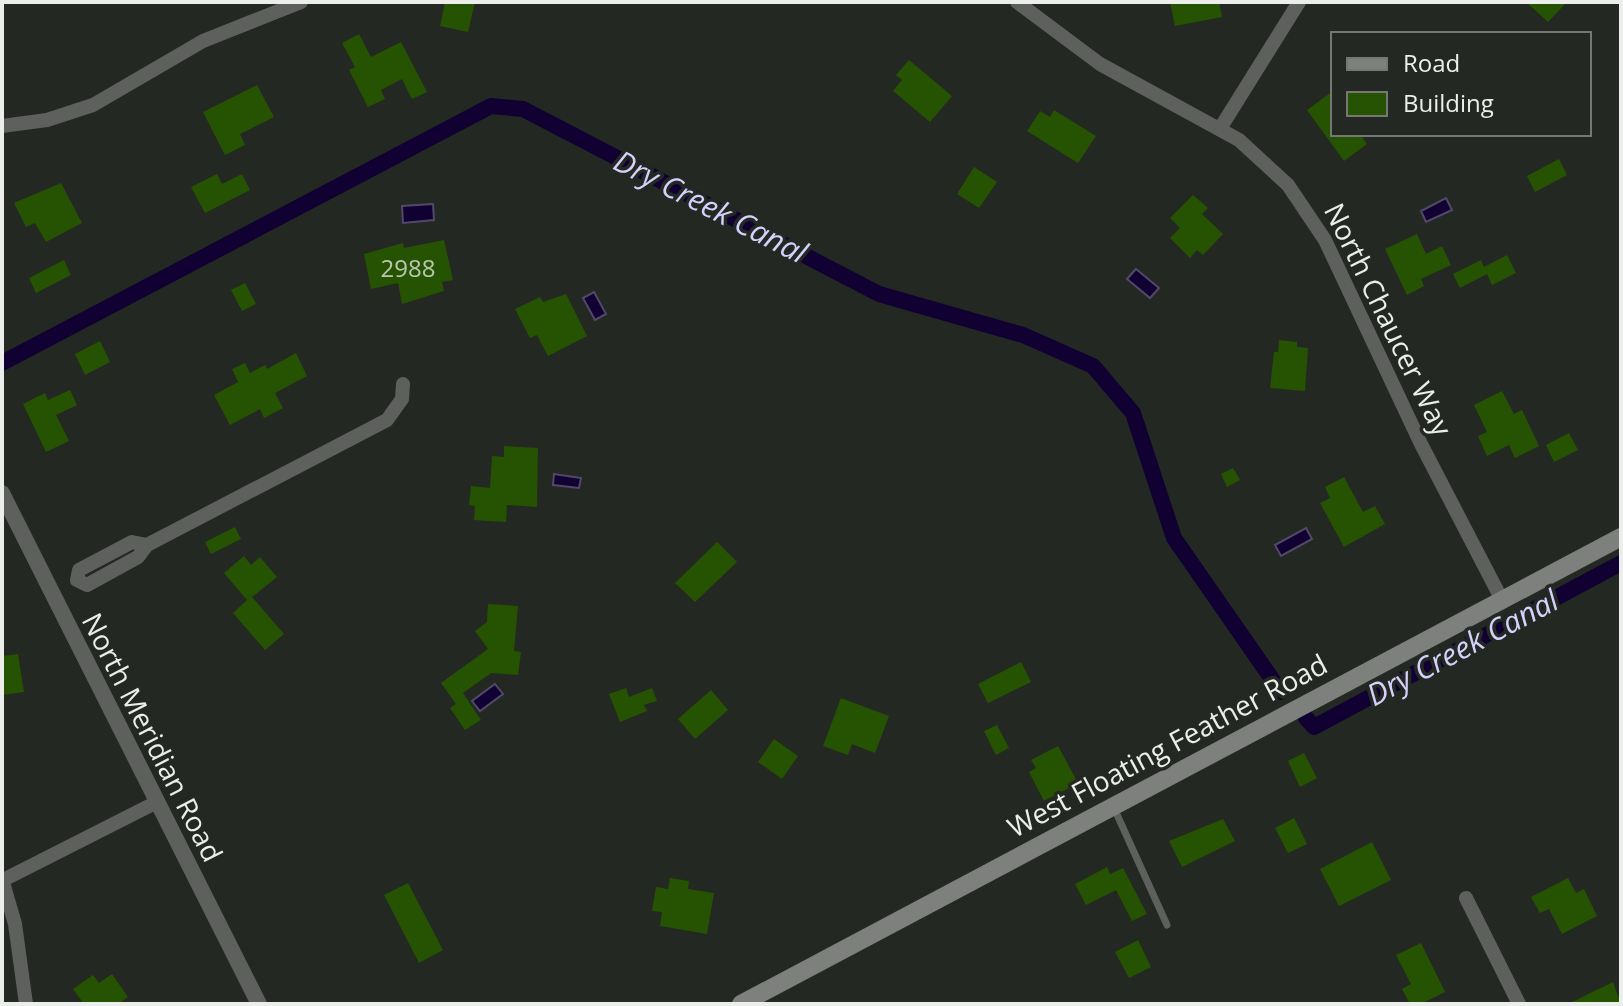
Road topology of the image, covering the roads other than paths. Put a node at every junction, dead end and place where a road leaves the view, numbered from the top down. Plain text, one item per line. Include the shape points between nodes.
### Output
1 (301, 2) edge
2 (1017, 2) edge
3 (1299, 2) edge
4 (2, 126) edge
5 (1221, 127) junction
6 (403, 384) dead end
7 (2, 493) edge
8 (1621, 537) edge
9 (51, 593) junction
10 (1502, 600) junction
11 (157, 802) junction
12 (1113, 806) junction
13 (2, 879) edge
14 (1466, 898) dead end
15 (1167, 925) dead end
16 (26, 1004) edge
17 (259, 1004) edge
18 (741, 1004) edge
19 (1519, 1004) edge

1 - 4 street via 203,41 93,105 47,120
2 - 5 street, North Chaucer Way via 1100,64
3 - 5 street
5 - 10 street, North Chaucer Way via 1273,168 1315,221
6 - 9 street via 402,399 387,420 147,545 132,542 79,570 77,580
7 - 9 street, North Meridian Road
8 - 10 main road, West Floating Feather Road
9 - 11 street, North Meridian Road
10 - 12 main road, West Floating Feather Road
11 - 13 street
11 - 17 street, North Meridian Road
12 - 15 lane
12 - 18 main road, West Floating Feather Road
13 - 16 street via 15,924
14 - 19 street

